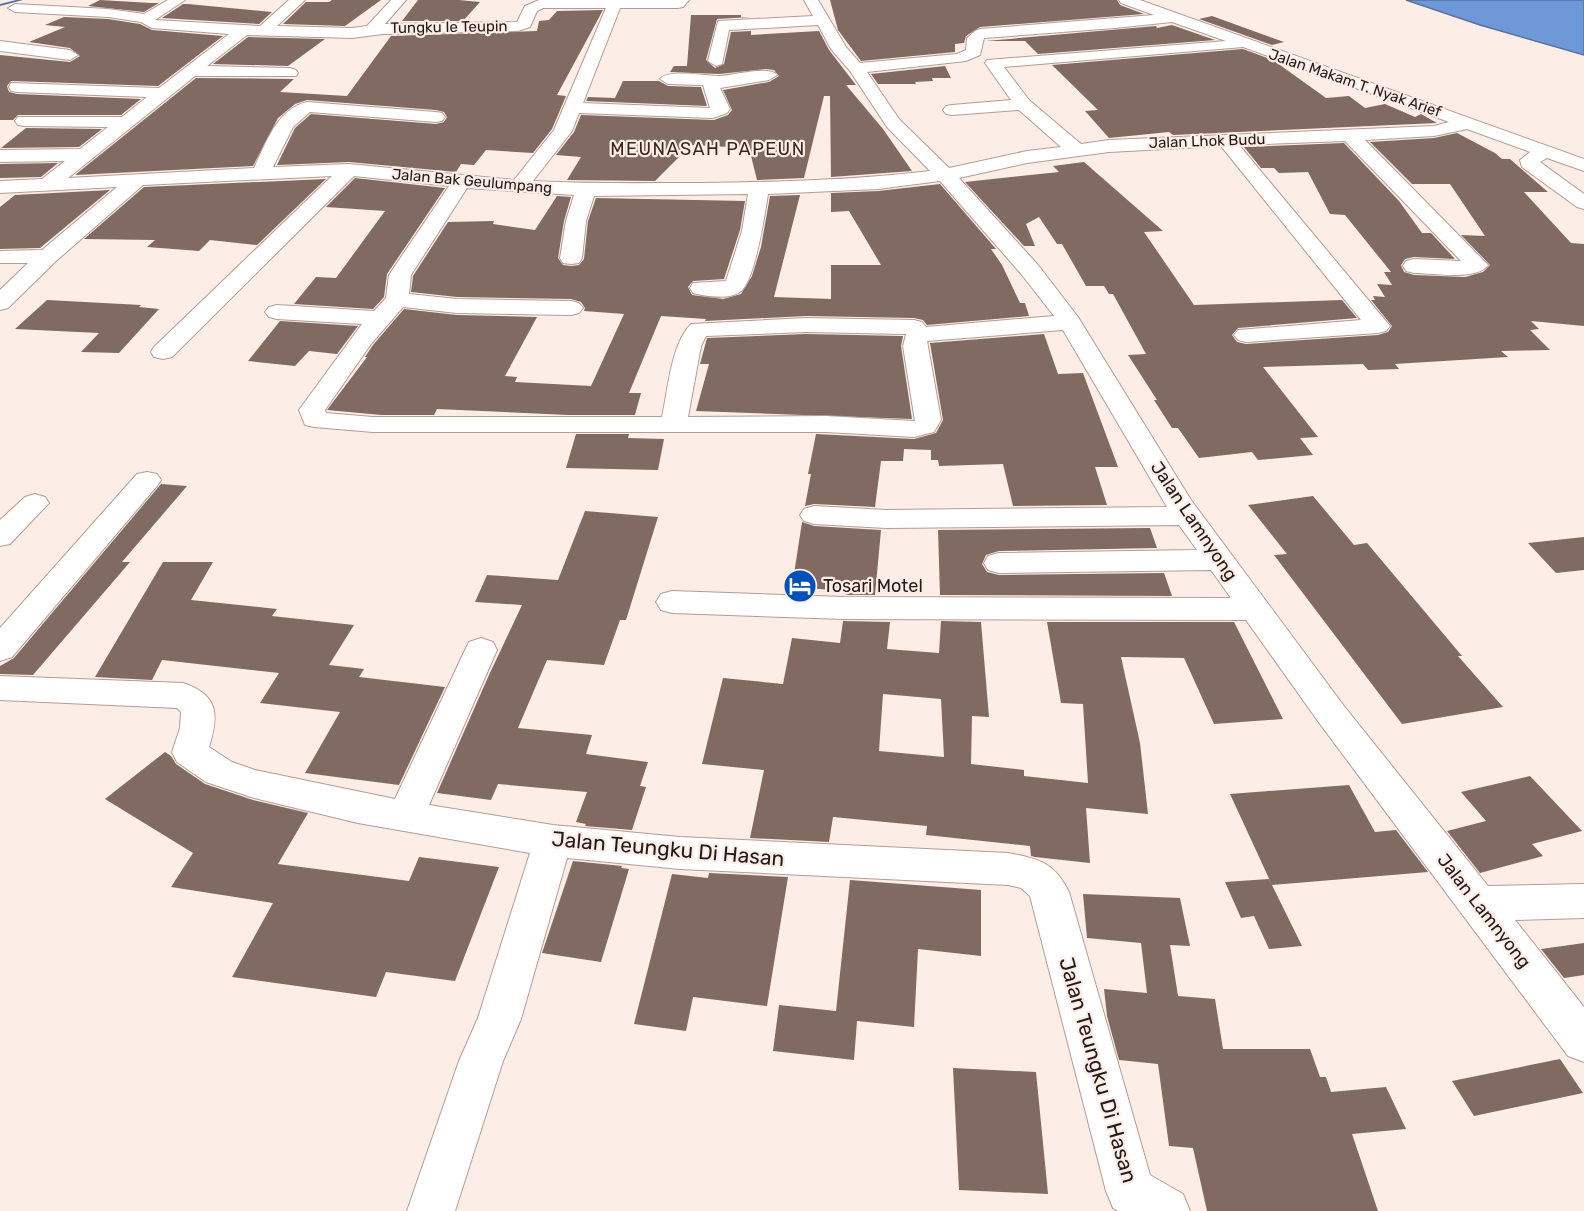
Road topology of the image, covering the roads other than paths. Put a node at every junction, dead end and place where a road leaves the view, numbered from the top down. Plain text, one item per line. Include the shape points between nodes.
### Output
1 (178, 0) edge
2 (298, 0) edge
3 (399, 0) edge
4 (682, 0) edge
5 (1125, 0) edge
6 (538, 2) edge
7 (615, 4) junction
8 (15, 8) dead end
9 (816, 10) edge
10 (67, 11) junction
11 (1172, 17) junction
12 (147, 19) junction
13 (21, 23) dead end
14 (488, 27) junction
15 (374, 29) junction
16 (243, 30) junction
17 (263, 31) junction
18 (393, 42) dead end
19 (470, 43) dead end
20 (413, 44) dead end
21 (1244, 44) junction
22 (0, 46) edge
23 (70, 56) dead end
24 (716, 61) dead end
25 (856, 68) junction
26 (192, 71) junction
27 (290, 73) dead end
28 (769, 75) dead end
29 (719, 81) junction
30 (17, 87) dead end
31 (165, 93) junction
32 (1023, 104) junction
33 (573, 108) junction
34 (952, 110) dead end
35 (656, 112) junction
36 (436, 117) dead end
37 (24, 121) dead end
38 (128, 122) junction
39 (1470, 123) junction
40 (1351, 136) junction
41 (1225, 140) junction
42 (1075, 149) junction
43 (1546, 151) junction
44 (84, 155) junction
45 (0, 156) edge
46 (1584, 165) edge
47 (349, 170) junction
48 (261, 172) junction
49 (945, 175) junction
50 (137, 180) junction
51 (461, 182) junction
52 (520, 185) junction
53 (45, 186) junction
54 (0, 187) edge
55 (759, 188) junction
56 (586, 190) junction
57 (1584, 203) edge
58 (0, 256) edge
59 (48, 256) junction
60 (572, 258) dead end
61 (1414, 266) dead end
62 (701, 288) dead end
63 (398, 300) junction
64 (0, 303) edge
65 (571, 308) dead end
66 (277, 312) dead end
67 (378, 318) junction
68 (1070, 322) junction
69 (919, 335) junction
70 (1246, 335) dead end
71 (163, 352) dead end
72 (674, 424) junction
73 (147, 480) dead end
74 (35, 503) dead end
75 (814, 515) dead end
76 (1187, 516) junction
77 (0, 537) edge
78 (1219, 560) junction
79 (999, 563) dead end
80 (672, 602) dead end
81 (1254, 609) junction
82 (0, 649) edge
83 (481, 650) dead end
84 (0, 688) edge
85 (405, 817) junction
86 (553, 841) junction
87 (1584, 901) edge
88 (1478, 904) junction
89 (1584, 1041) edge
90 (431, 1211) edge
91 (1166, 1211) edge

1 - 12 street
2 - 17 street
3 - 15 street
4 - 7 street, Tungku Ie Teupin via 678,4
5 - 11 street, Jalan Makam T. Nyak Arief
6 - 7 street, Tungku Ie Teupin
6 - 14 street, Tungku Ie Teupin via 530,9 524,25
7 - 33 street
8 - 10 street, Tungku Ie Teupin
9 - 24 street via 723,25
9 - 25 street, Jalan Lamnyong via 838,49
10 - 12 street, Tungku Ie Teupin
10 - 13 street
11 - 21 street, Jalan Makam T. Nyak Arief
11 - 25 street via 980,34 975,38 974,52 967,56
12 - 16 street, Tungku Ie Teupin via 152,24
14 - 15 street, Tungku Ie Teupin
14 - 19 street via 487,38
15 - 17 street, Tungku Ie Teupin via 352,33
16 - 17 street, Tungku Ie Teupin
16 - 26 street
18 - 20 street
21 - 32 street via 993,63
21 - 39 street, Jalan Makam T. Nyak Arief
22 - 23 street
25 - 49 street, Jalan Lamnyong via 893,123
26 - 27 street
26 - 31 street
28 - 29 street
29 - 35 street via 669,75
29 - 35 street via 711,86 721,110 718,112
30 - 31 street
31 - 38 street
32 - 34 street
32 - 42 street
33 - 35 street
33 - 52 street via 563,131
36 - 48 street via 308,107 298,110 289,119
37 - 38 street
38 - 44 street
39 - 40 street, Jalan Lhok Budu via 1434,131
39 - 43 street, Jalan Makam T. Nyak Arief
40 - 41 street, Jalan Lhok Budu
40 - 61 street via 1477,265
41 - 42 street, Jalan Lhok Budu via 1161,135
41 - 70 street via 1378,326
42 - 49 street, Jalan Lhok Budu
43 - 46 street, Jalan Makam T. Nyak Arief
43 - 57 street via 1529,163
44 - 45 street
44 - 53 street
47 - 48 street, Jalan Bak Geulumpang
47 - 51 street, Jalan Bak Geulumpang
47 - 71 street
48 - 50 street, Jalan Bak Geulumpang
49 - 55 street, Jalan Bak Geulumpang via 879,183
49 - 68 street, Jalan Lamnyong via 1030,270
50 - 53 street, Jalan Bak Geulumpang
50 - 59 street
51 - 52 street, Jalan Bak Geulumpang
51 - 63 street via 400,275
52 - 56 street, Jalan Bak Geulumpang
53 - 54 street, Jalan Bak Geulumpang
55 - 56 street, Jalan Bak Geulumpang
55 - 62 street via 752,231 736,284 730,289
56 - 60 street via 576,221
58 - 59 street
59 - 64 street
63 - 65 street via 458,306
63 - 67 street
66 - 67 street
67 - 72 street via 312,410 314,418 363,424 512,421 551,425
68 - 69 street
68 - 76 street, Jalan Lamnyong
69 - 72 street via 914,327 878,325 699,329 689,346
69 - 72 street via 915,346 928,420 921,428
73 - 82 street
74 - 77 street
75 - 76 street via 886,519
76 - 78 street, Jalan Lamnyong
78 - 79 street
78 - 81 street, Jalan Lamnyong
80 - 81 street via 844,608
81 - 88 street, Jalan Lamnyong
83 - 85 street
84 - 85 street, Jalan Teungku Di Hasan via 183,696 192,700 200,718 190,752 219,772 254,784
85 - 86 street, Jalan Teungku Di Hasan
86 - 90 street via 499,1019
86 - 91 street, Jalan Teungku Di Hasan via 680,854 1008,869 1034,874 1043,880 1049,892 1131,1191
87 - 88 street
88 - 89 street, Jalan Lamnyong

